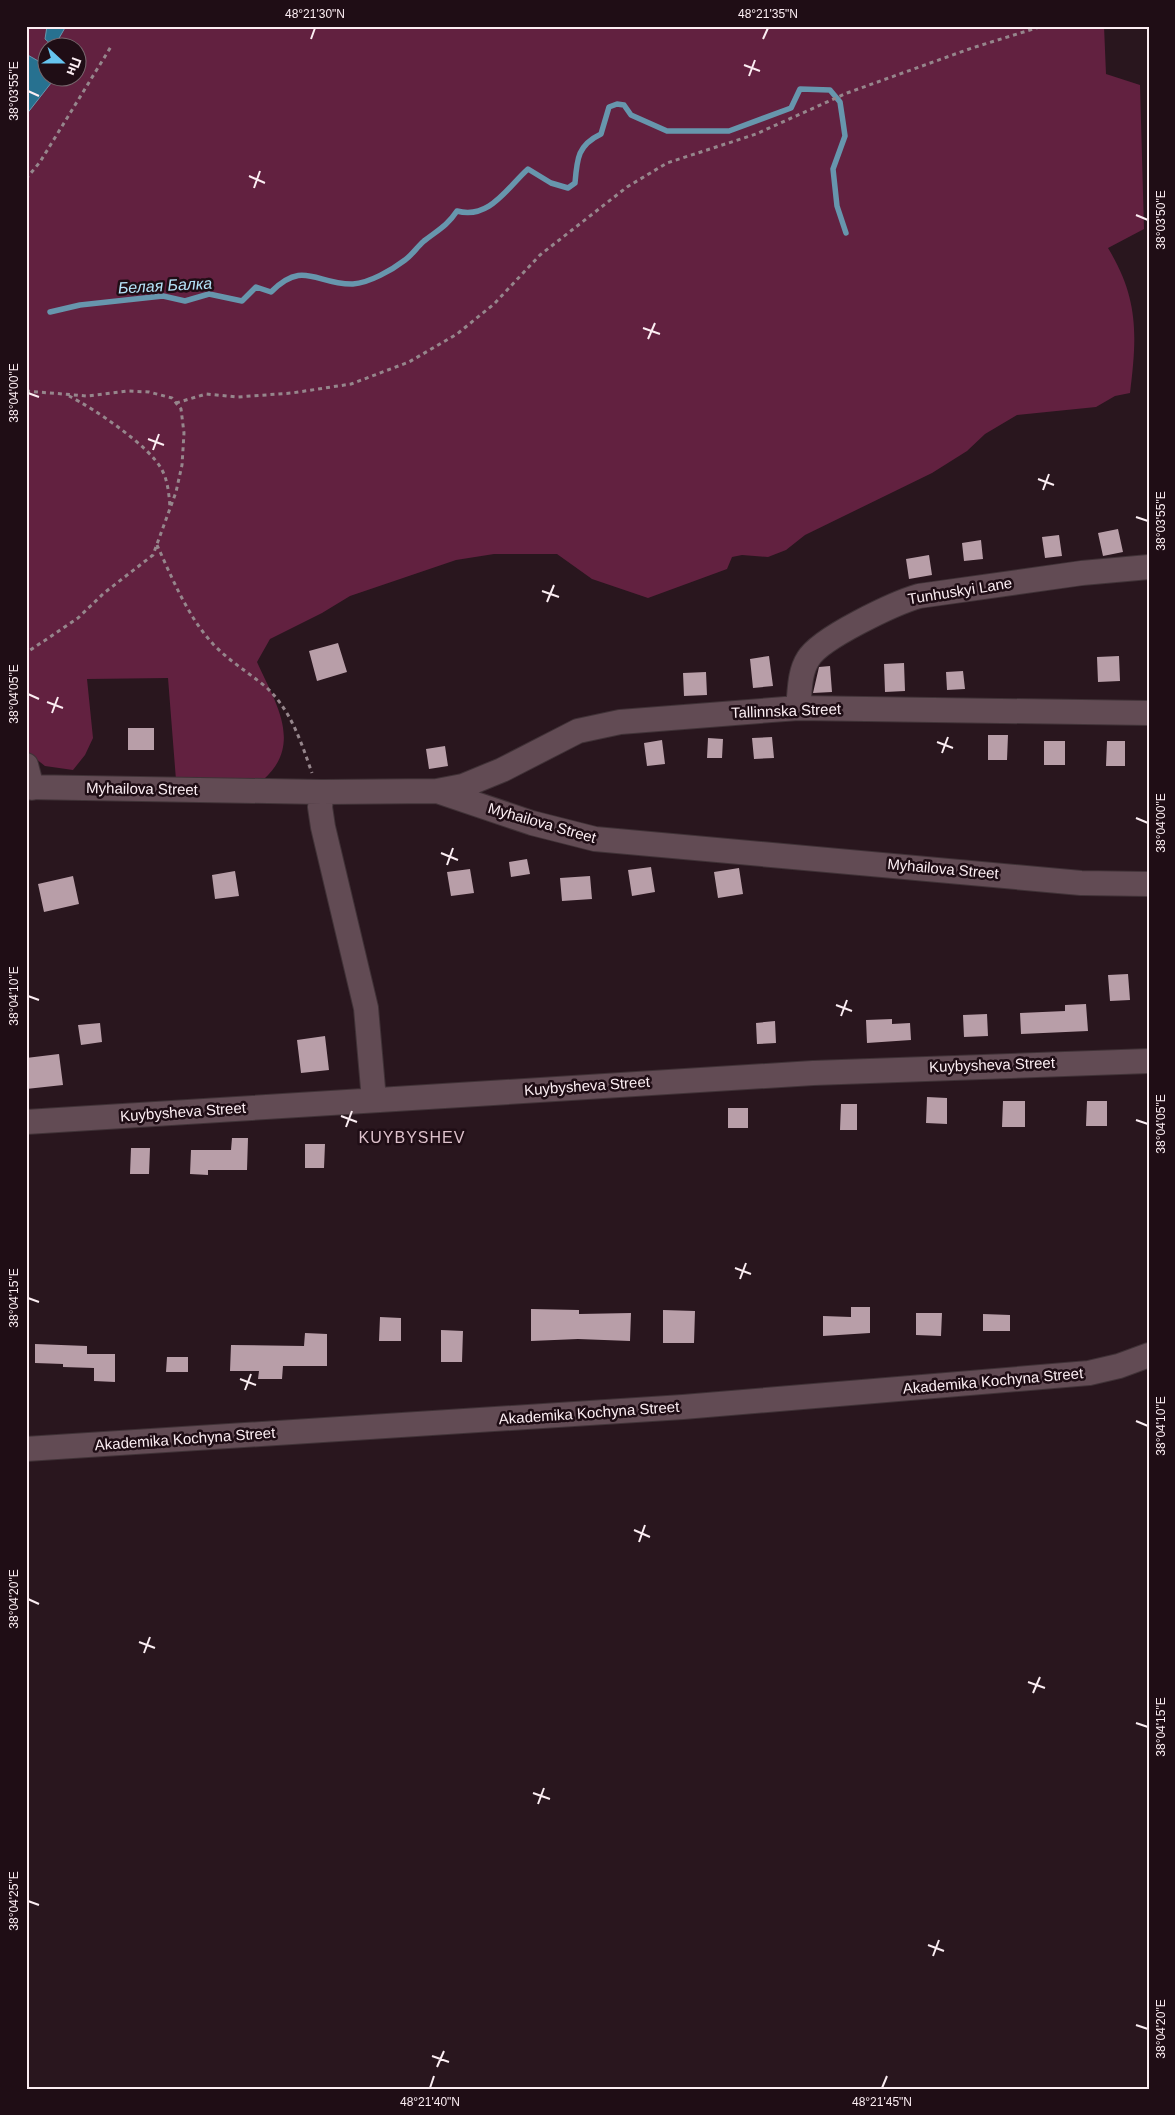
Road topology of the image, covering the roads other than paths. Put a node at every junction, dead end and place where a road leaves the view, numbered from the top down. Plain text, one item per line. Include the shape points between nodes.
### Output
1 (1149, 567) edge
2 (798, 708) junction
3 (1149, 713) edge
4 (26, 765) edge
5 (29, 787) edge
6 (437, 791) junction
7 (320, 792) junction
8 (1149, 884) edge
9 (1149, 1060) edge
10 (374, 1100) junction
11 (26, 1122) edge
12 (1149, 1355) edge
13 (26, 1449) edge

1 - 2 street, Tunhuskyi Lane via 1082,572 900,601 826,642 808,657 802,673
2 - 3 street, Tallinnska Street
2 - 6 street, Tallinnska Street via 598,725 578,731 463,786
4 - 5 street
5 - 7 street, Myhailova Street
6 - 7 street, Myhailova Street
6 - 8 street, Myhailova Street via 532,823 595,839 1081,882
7 - 10 street via 323,827 366,1008
9 - 10 street, Kuybysheva Street via 813,1073
10 - 11 street, Kuybysheva Street
12 - 13 street, Akademika Kochyna Street via 1089,1373 702,1406

